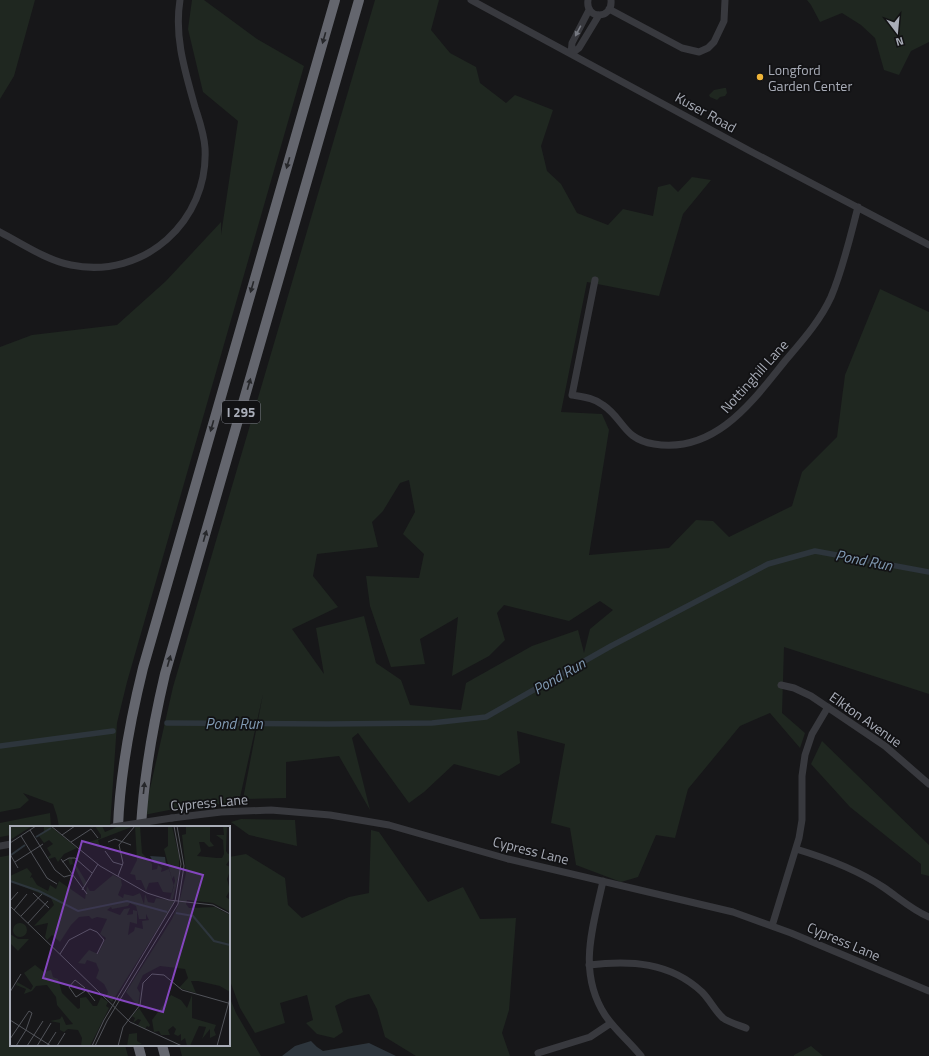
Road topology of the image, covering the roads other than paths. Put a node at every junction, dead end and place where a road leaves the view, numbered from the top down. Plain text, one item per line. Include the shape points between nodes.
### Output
1 (180, 0) edge
2 (335, 0) edge
3 (359, 0) edge
4 (471, 0) edge
5 (588, 0) edge
6 (611, 0) edge
7 (725, 0) edge
8 (610, 9) junction
9 (589, 10) junction
10 (599, 15) junction
11 (572, 54) junction
12 (858, 207) junction
13 (0, 232) edge
14 (929, 245) edge
15 (595, 280) dead end
16 (781, 685) dead end
17 (828, 707) junction
18 (929, 784) edge
19 (118, 826) edge
20 (120, 826) edge
21 (141, 826) edge
22 (10, 844) edge
23 (0, 846) edge
24 (796, 849) junction
25 (604, 881) junction
26 (929, 917) edge
27 (772, 926) junction
28 (589, 965) junction
29 (929, 991) edge
30 (611, 1023) junction
31 (746, 1028) dead end
32 (138, 1046) edge
33 (162, 1046) edge
34 (538, 1053) dead end
35 (141, 1056) edge
36 (165, 1056) edge
37 (641, 1056) edge

1 - 13 street via 179,45 203,132 205,160 202,183 183,223 166,240 146,254 122,263 97,267 60,262
2 -> 19 highway, I 295 via 142,668 125,749
21 -> 3 highway, I 295 via 147,764 165,674
4 - 11 street, Kuser Road
5 - 9 street
6 - 8 street
7 - 8 street via 724,21 714,42 699,52 682,48
8 - 10 street
9 - 10 street
9 -> 11 street via 572,43
10 - 11 street via 579,48
11 - 12 street, Kuser Road
12 - 14 street, Kuser Road
12 - 15 street, Nottinghill Lane via 831,298 818,321 741,413 718,430 691,442 656,445 640,440 625,430 602,404 586,397 572,395
16 - 17 street, Elkton Avenue via 802,691
17 - 18 street, Elkton Avenue via 885,746
17 - 24 street via 812,734 805,755 802,776 802,820
20 - 25 street, Cypress Lane, bridge via 214,812 251,810 330,815 389,825 508,859
22 - 23 street
24 - 26 street via 851,869 883,887 917,912
24 - 27 street
25 - 27 street, Cypress Lane via 733,912
25 - 28 street via 590,942
27 - 29 street, Cypress Lane
28 - 30 street via 594,992
28 - 31 street via 630,962 666,969 697,987 723,1018
30 - 34 street via 590,1037
30 - 37 street
32 - 35 highway
33 - 36 highway

